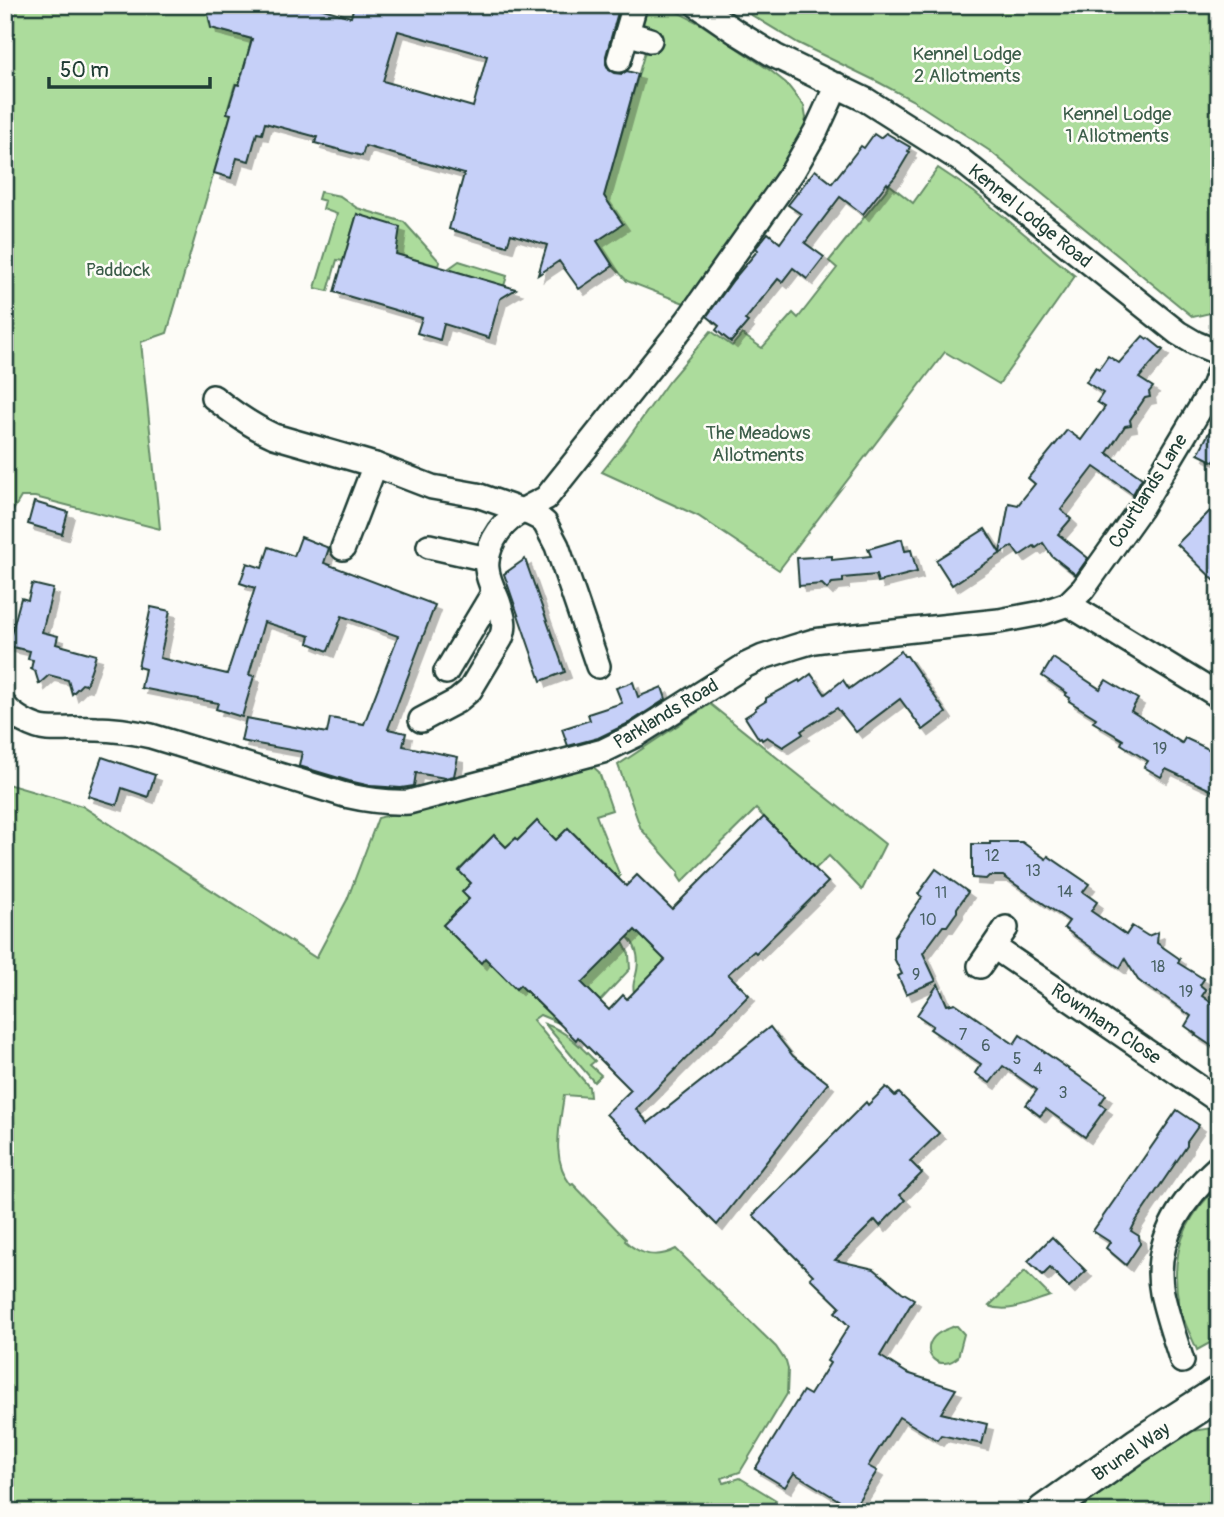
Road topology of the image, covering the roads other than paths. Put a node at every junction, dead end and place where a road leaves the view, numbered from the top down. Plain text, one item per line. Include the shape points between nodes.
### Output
1 (635, 5) edge
2 (697, 5) edge
3 (626, 33) junction
4 (650, 40) dead end
5 (619, 61) dead end
6 (837, 85) junction
7 (1219, 353) edge
8 (1219, 371) edge
9 (213, 397) dead end
10 (375, 465) junction
11 (520, 511) junction
12 (429, 546) dead end
13 (344, 548) dead end
14 (488, 559) junction
15 (494, 592) junction
16 (1068, 604) junction
17 (598, 666) dead end
18 (446, 672) dead end
19 (1219, 696) edge
20 (5, 706) edge
21 (421, 720) dead end
22 (981, 966) dead end
23 (1219, 1101) edge
24 (1219, 1166) edge
25 (1182, 1361) dead end
26 (1219, 1376) edge
27 (1219, 1393) edge
28 (1219, 1416) edge
29 (1146, 1440) junction
30 (1044, 1512) edge

1 - 3 street
2 - 6 street, Kennel Lodge Road via 760,47
3 - 4 street
3 - 5 street
6 - 7 street, Kennel Lodge Road via 962,162 1178,333
6 - 11 street via 793,171 687,321 546,498
8 - 16 street, Courtlands Lane via 1140,509
9 - 10 street via 266,433
10 - 11 street via 432,487 477,495
10 - 13 street
11 - 14 street via 502,524
11 - 17 street via 540,518 552,536
12 - 14 street
14 - 15 street
15 - 18 street
15 - 21 street via 505,621 501,638 470,690
16 - 19 street
16 - 20 street, Parklands Road via 999,621 814,641 785,649 746,665 613,747 409,802 345,795 134,732 44,729
22 - 23 street, Rownham Close via 1000,938
24 - 25 street via 1180,1208 1161,1258 1163,1296
26 - 29 highway
27 - 29 highway, Brunel Way
28 - 29 highway
29 - 30 highway, Brunel Way

